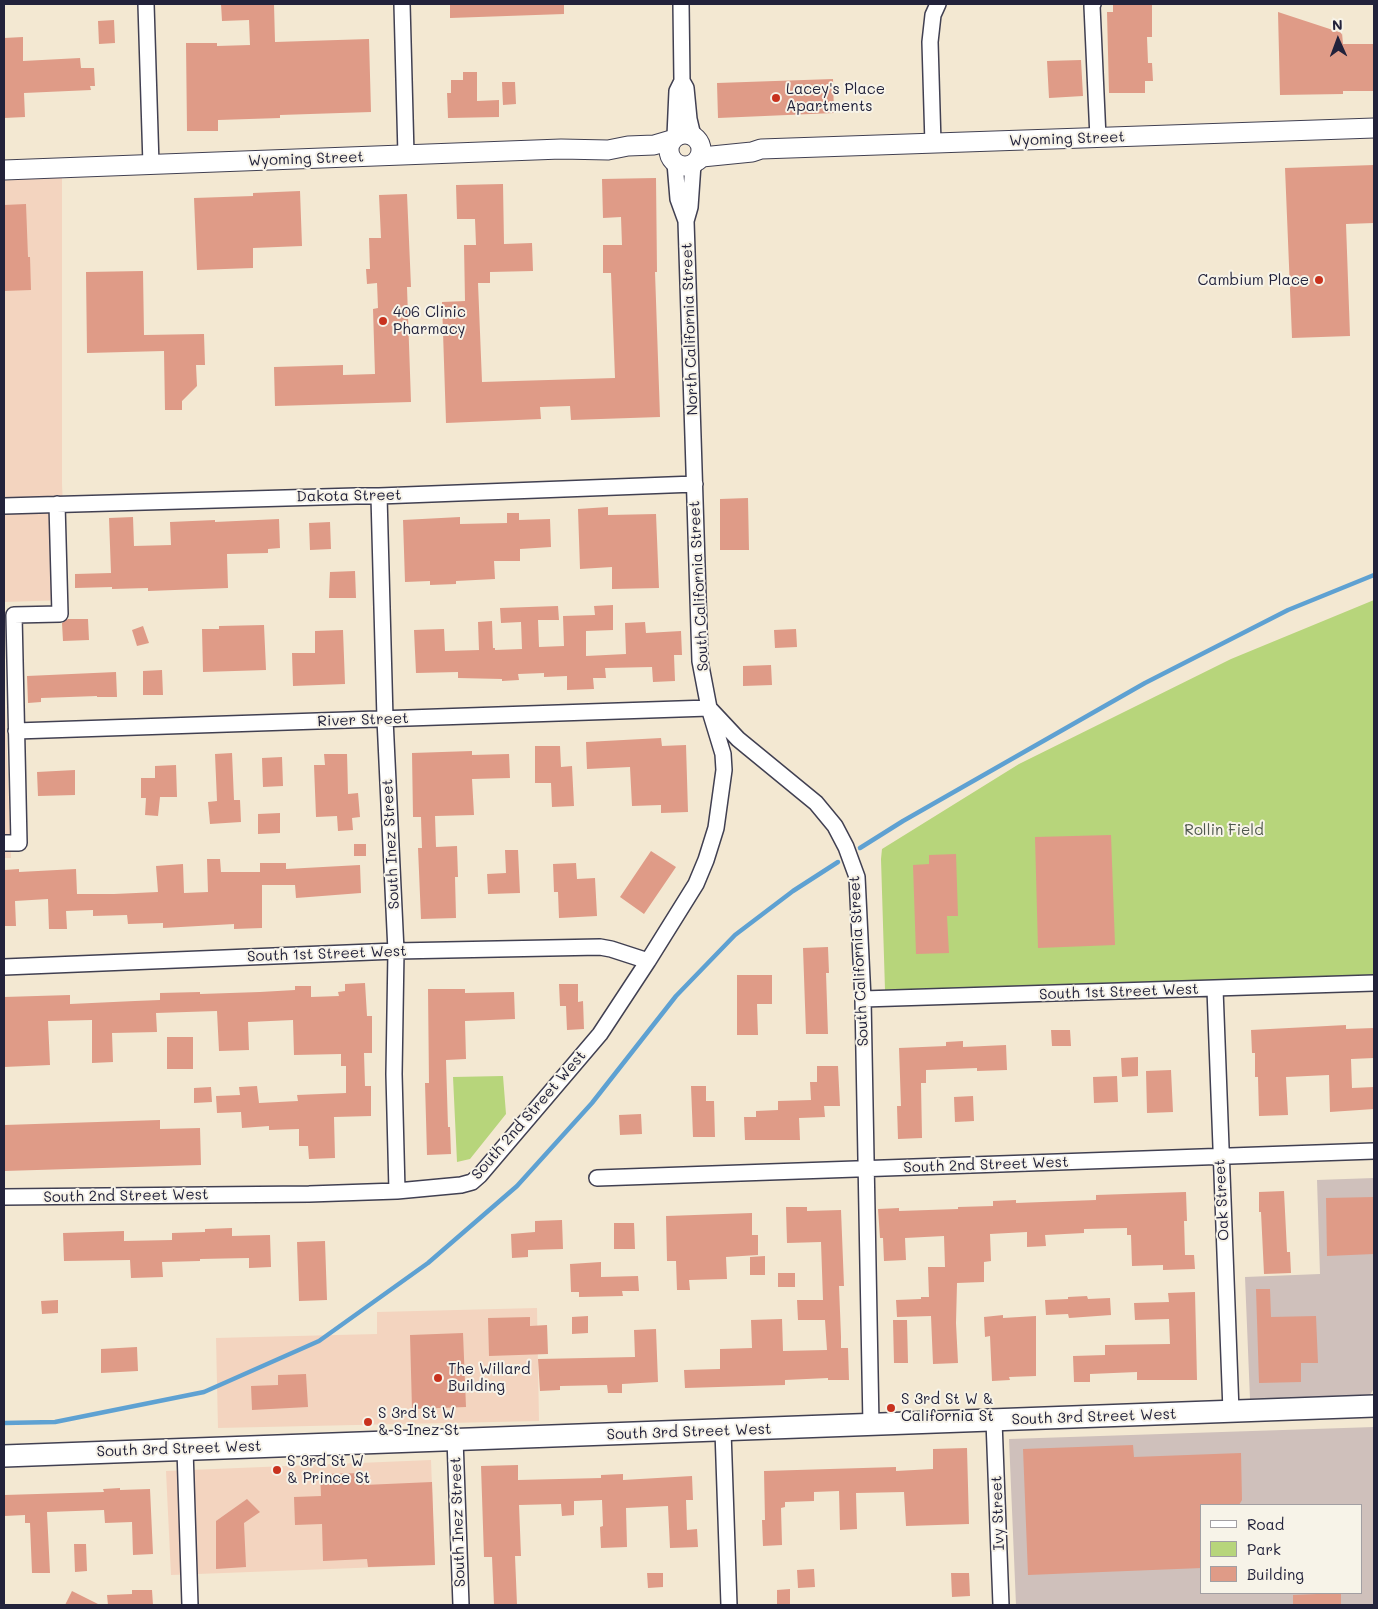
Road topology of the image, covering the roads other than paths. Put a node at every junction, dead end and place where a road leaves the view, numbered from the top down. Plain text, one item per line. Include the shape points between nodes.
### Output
1 (146, 4) edge
2 (402, 4) edge
3 (681, 4) edge
4 (938, 4) edge
5 (1093, 4) edge
6 (1374, 128) edge
7 (683, 137) junction
8 (1098, 138) junction
9 (934, 144) junction
10 (761, 149) junction
11 (608, 150) junction
12 (406, 155) junction
13 (684, 162) junction
14 (151, 164) junction
15 (4, 170) edge
16 (693, 437) joint
17 (695, 484) junction
18 (379, 496) junction
19 (56, 504) junction
20 (4, 506) edge
21 (709, 708) junction
22 (384, 720) junction
23 (16, 731) junction
24 (4, 843) edge
25 (396, 951) junction
26 (648, 961) junction
27 (4, 967) edge
28 (1374, 983) edge
29 (1215, 989) junction
30 (863, 999) junction
31 (1374, 1151) edge
32 (1220, 1156) junction
33 (866, 1169) junction
34 (597, 1178) dead end
35 (397, 1191) junction
36 (4, 1197) edge
37 (1374, 1406) edge
38 (1231, 1411) junction
39 (994, 1421) junction
40 (871, 1425) junction
41 (723, 1431) junction
42 (455, 1439) junction
43 (185, 1449) junction
44 (4, 1456) edge
45 (190, 1605) edge
46 (461, 1605) edge
47 (729, 1605) edge
48 (1002, 1605) edge

1 - 14 street
2 - 12 street
3 - 7 street via 682,81 686,88 689,119
4 - 9 street via 933,15 930,42
5 - 8 street
6 - 8 street, Wyoming Street
7 - 10 street, Wyoming Street via 740,142
7 - 11 street, Wyoming Street via 654,145
7 - 13 street via 668,151
7 - 13 street via 701,146 700,157
8 - 9 street, Wyoming Street
9 - 10 street, Wyoming Street
10 - 13 street, Wyoming Street
11 - 12 street, Wyoming Street
11 - 13 street, Wyoming Street via 620,155
12 - 14 street, Wyoming Street
13 - 16 street, North California Street via 678,199 686,221
14 - 15 street, Wyoming Street
16 - 17 street, South California Street
17 - 18 street, Dakota Street
17 - 21 street, South California Street via 700,661
18 - 19 street, Dakota Street
18 - 22 street, South Inez Street
19 - 20 street, Dakota Street
19 - 23 street via 60,614 14,615
21 - 22 street, River Street
21 - 26 street, South 2nd Street West via 723,754 724,770 716,828 696,884
21 - 30 street, South California Street via 738,739 816,803 835,826 857,878
22 - 23 street, River Street
22 - 25 street, South Inez Street
23 - 24 street via 19,843
25 - 26 street, South 1st Street West via 600,947
25 - 27 street, South 1st Street West
25 - 35 street, South Inez Street via 394,1074
26 - 35 street, South 2nd Street West via 600,1034 480,1175 461,1185
28 - 29 street, South 1st Street West
29 - 30 street, South 1st Street West
29 - 32 street, Oak Street
30 - 33 street, South California Street
31 - 32 street, South 2nd Street West
32 - 33 street, South 2nd Street West
32 - 38 street, Oak Street
33 - 34 street, South 2nd Street West
33 - 40 street, South California Street
35 - 36 street, South 2nd Street West
37 - 38 main road, South 3rd Street West
38 - 39 main road, South 3rd Street West
39 - 40 main road, South 3rd Street West
39 - 48 street, Ivy Street
40 - 41 main road, South 3rd Street West
41 - 42 main road, South 3rd Street West
41 - 47 street
42 - 43 main road, South 3rd Street West
42 - 46 street, South Inez Street
43 - 44 main road, South 3rd Street West
43 - 45 street

